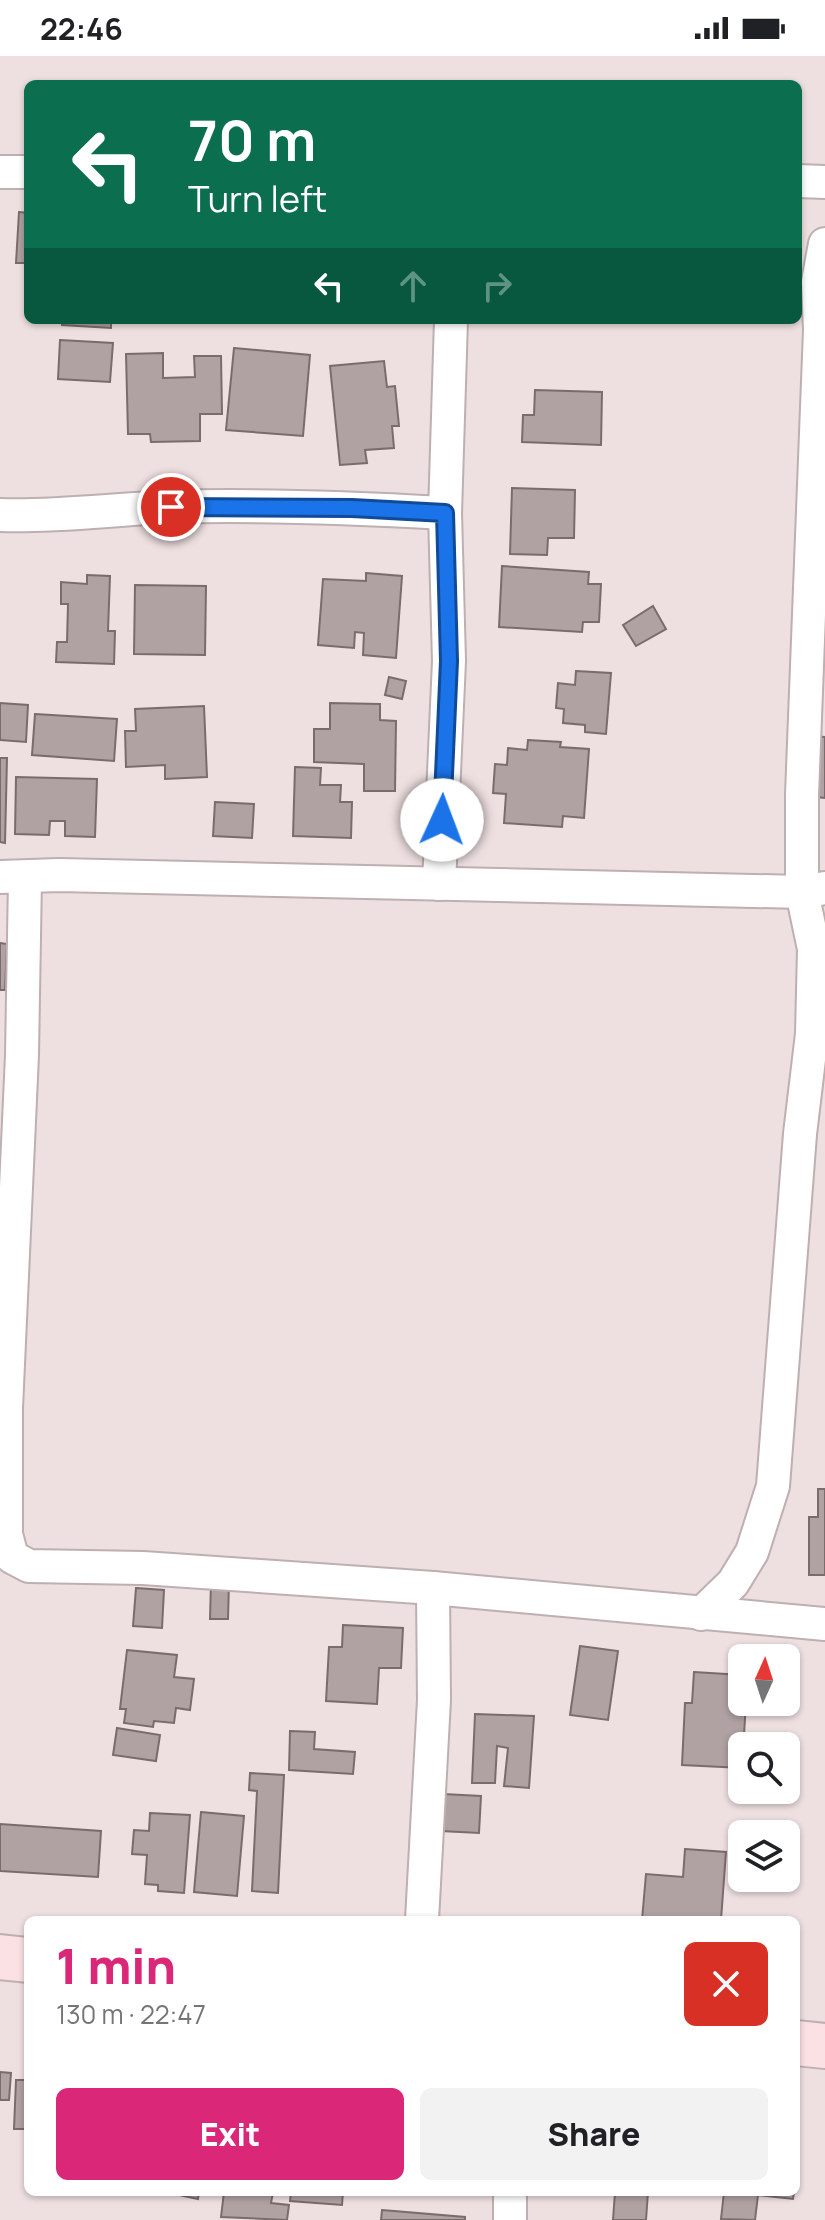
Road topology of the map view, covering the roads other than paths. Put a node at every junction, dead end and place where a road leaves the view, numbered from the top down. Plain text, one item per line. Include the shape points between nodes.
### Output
1 (0, 172) edge
2 (24, 172) edge
3 (802, 181) edge
4 (825, 182) edge
5 (825, 244) edge
6 (451, 324) edge
7 (445, 513) junction
8 (0, 515) edge
9 (819, 539) edge
10 (12, 877) edge
11 (439, 884) junction
12 (813, 890) edge
13 (820, 943) edge
14 (433, 1588) junction
15 (701, 1614) junction
16 (825, 1624) edge
17 (422, 1916) edge
18 (0, 1957) edge
19 (24, 1960) edge
20 (800, 2043) edge
21 (825, 2046) edge
22 (510, 2196) edge
23 (510, 2220) edge

1 - 2 street
3 - 4 street
5 - 9 street via 818,282
6 - 7 street
7 - 8 street via 171,507
7 - 11 street via 449,661
9 - 12 street via 802,795
10 - 11 street
10 - 14 street via 22,1055 6,1408 6,1534 12,1557 29,1566 143,1568
11 - 12 street
12 - 13 street
13 - 15 street via 773,1486 752,1552 733,1583
14 - 15 street
14 - 17 street via 434,1700
15 - 16 street
18 - 19 main road
20 - 21 main road
22 - 23 street

